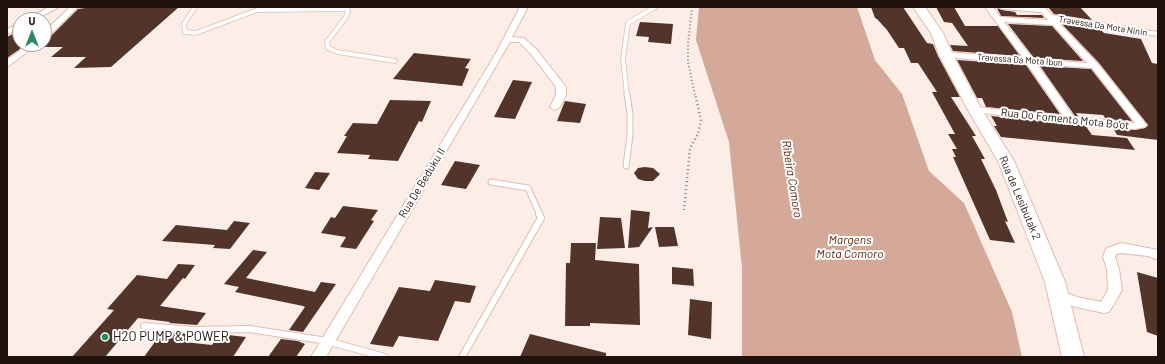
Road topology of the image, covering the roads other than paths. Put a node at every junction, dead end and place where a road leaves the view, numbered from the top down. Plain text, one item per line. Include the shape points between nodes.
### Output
1 (55, 7) edge
2 (74, 7) edge
3 (195, 7) edge
4 (524, 7) edge
5 (655, 7) edge
6 (919, 7) edge
7 (989, 7) edge
8 (1002, 7) edge
9 (346, 8) edge
10 (45, 12) edge
11 (1046, 15) edge
12 (999, 19) junction
13 (52, 28) edge
14 (1158, 34) edge
15 (507, 39) junction
16 (23, 52) edge
17 (946, 55) junction
18 (395, 61) dead end
19 (1030, 61) junction
20 (7, 64) edge
21 (1095, 66) junction
22 (555, 107) dead end
23 (975, 110) junction
24 (1071, 120) junction
25 (626, 166) dead end
26 (492, 182) dead end
27 (1158, 255) edge
28 (1058, 295) junction
29 (144, 326) dead end
30 (327, 341) junction
31 (318, 357) edge
32 (385, 357) edge
33 (462, 357) edge
34 (1073, 357) edge

1 - 10 street
2 - 13 street
3 - 9 lane via 184,24 185,32 196,33 257,10
4 - 15 street, Rua De Beduku II
5 - 25 lane via 628,23 626,30 624,65 630,114
6 - 17 main road, Rua de Lesibutak 2 via 938,33
7 - 12 street
8 - 11 street
9 - 18 lane via 346,17 327,42 328,48 338,52
11 - 12 street
11 - 14 street, Travessa Da Mota Ninin
11 - 21 street, Rua Do Fomento Mota Bo’ot
12 - 19 street
15 - 22 street via 521,40 534,52 561,87 561,95
15 - 30 street, Rua De Beduku II
16 - 20 street
17 - 19 street, Travessa Da Mota Ibun
17 - 23 main road, Rua de Lesibutak 2
19 - 21 street, Travessa Da Mota Ibun
19 - 24 street
21 - 24 street, Rua Do Fomento Mota Bo’ot via 1142,125
23 - 24 street, Rua Do Fomento Mota Bo’ot
23 - 28 main road, Rua de Lesibutak 2 via 1006,161
26 - 33 lane via 528,188 541,218
27 - 28 street via 1122,248 1111,251 1115,290 1104,308
28 - 34 main road, Rua de Lesibutak 2
29 - 30 lane via 194,330 250,329
30 - 31 street, Rua De Beduku II
30 - 32 lane

